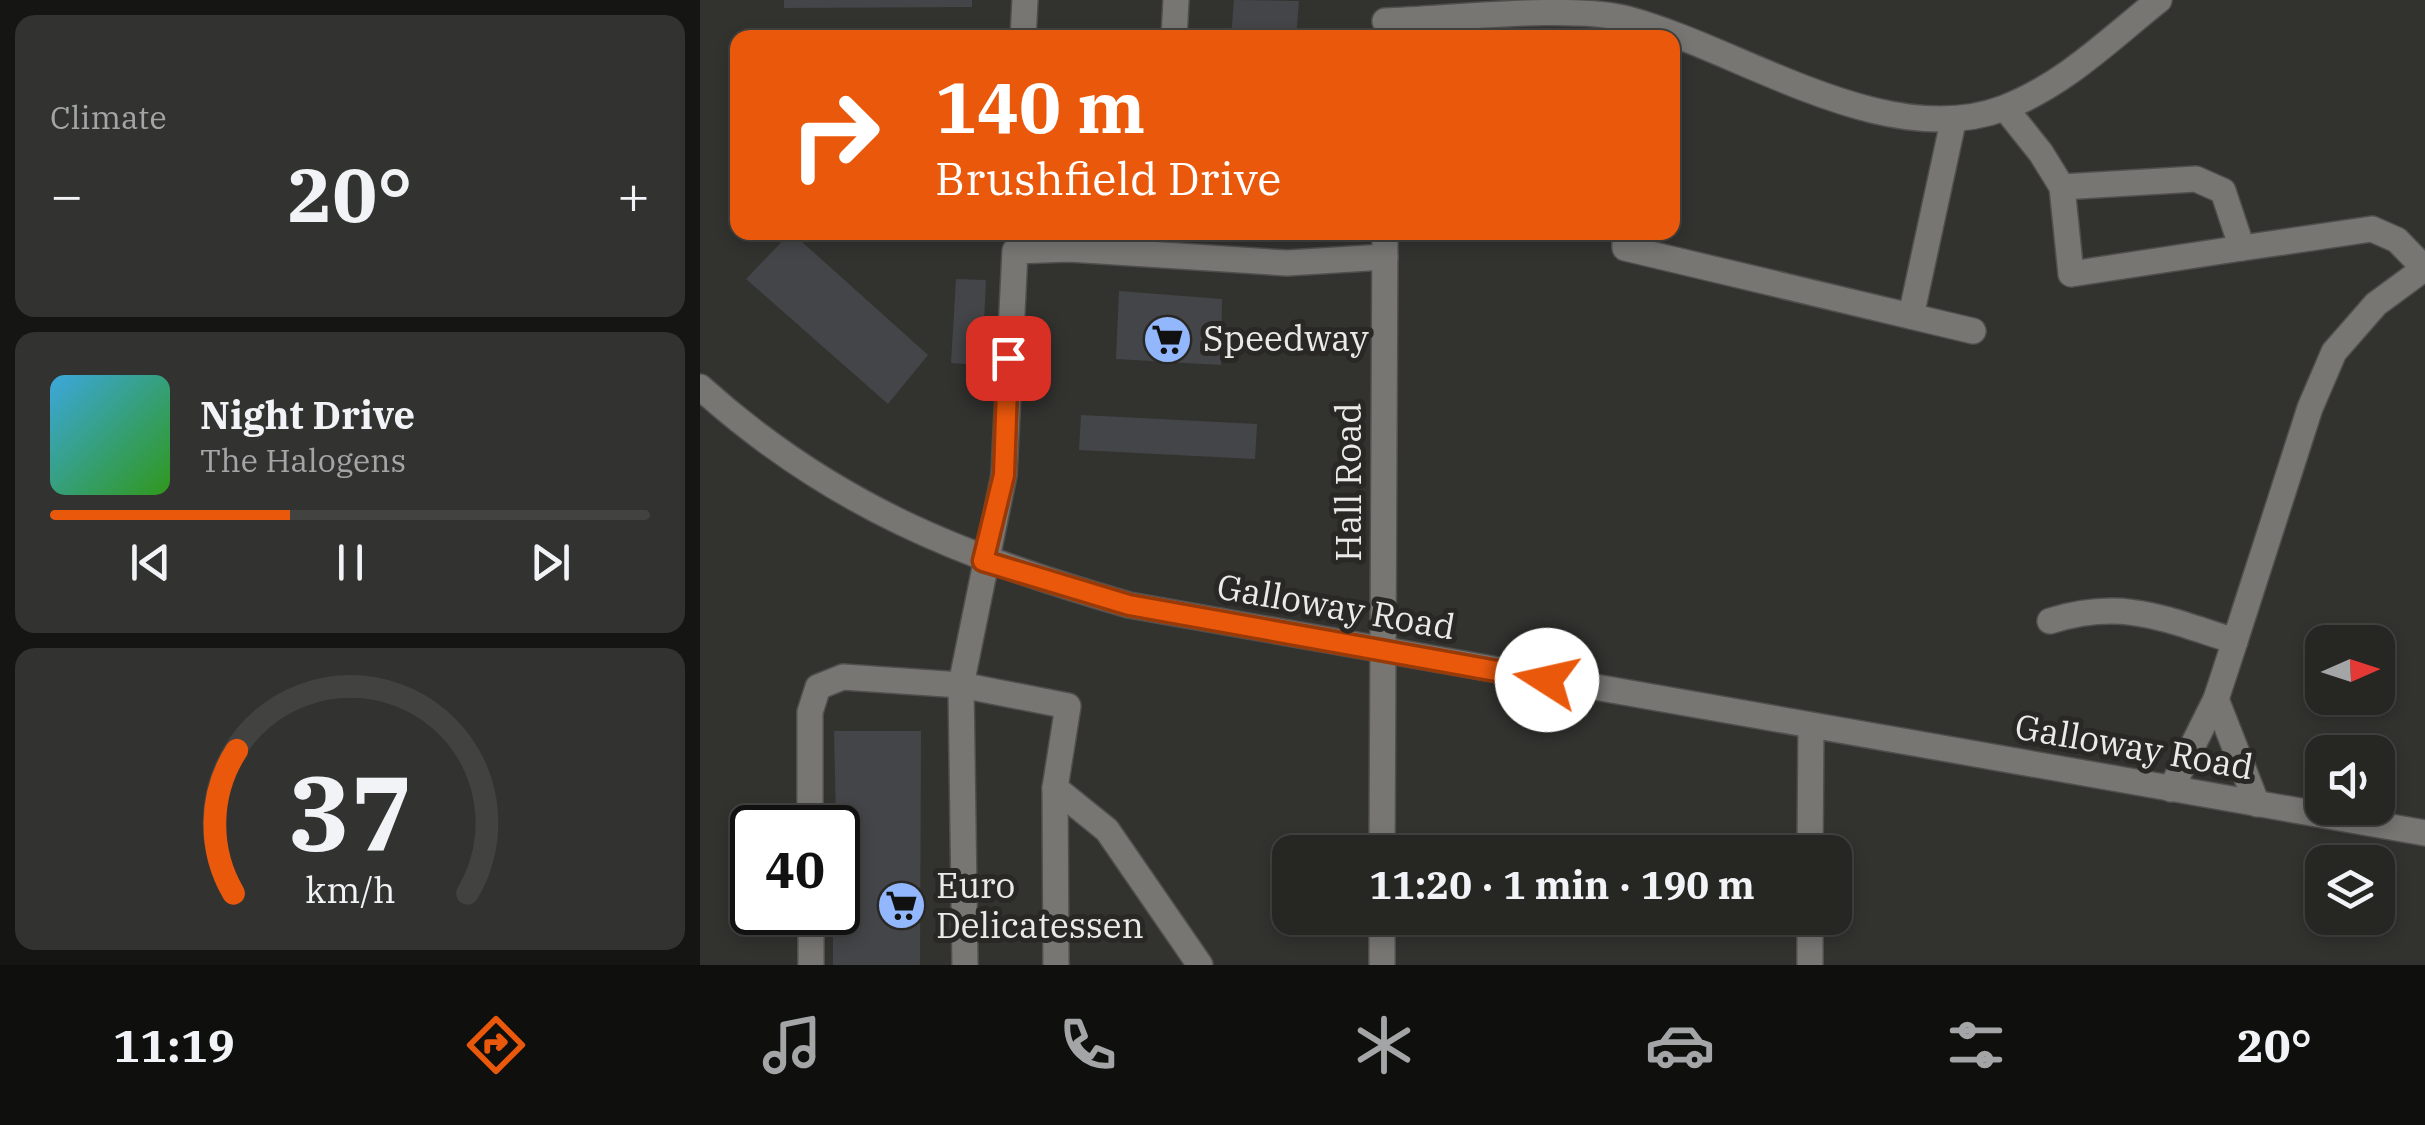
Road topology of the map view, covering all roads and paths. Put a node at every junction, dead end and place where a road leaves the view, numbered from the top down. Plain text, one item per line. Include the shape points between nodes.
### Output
1 (1025, 0) edge
2 (1176, 0) edge
3 (2159, 0) edge
4 (1385, 20) edge
5 (1627, 28) edge
6 (1023, 30) edge
7 (1174, 30) edge
8 (1680, 46) edge
9 (2005, 108) junction
10 (1953, 122) junction
11 (2062, 187) junction
12 (1626, 240) edge
13 (1015, 242) edge
14 (1163, 244) edge
15 (1384, 245) edge
16 (2242, 248) junction
17 (2425, 268) edge
18 (1912, 316) junction
19 (1973, 330) dead end
20 (700, 387) edge
21 (983, 561) junction
22 (2050, 621) dead end
23 (2235, 641) junction
24 (1384, 651) junction
25 (961, 686) junction
26 (2216, 699) junction
27 (1812, 727) junction
28 (1055, 788) junction
29 (2171, 789) junction
30 (2257, 804) junction
31 (810, 805) edge
32 (2425, 833) edge
33 (1382, 835) edge
34 (1810, 835) edge
35 (810, 935) edge
36 (1382, 935) edge
37 (1810, 935) edge
38 (811, 965) edge
39 (965, 965) edge
40 (1056, 965) edge
41 (1200, 965) edge
42 (1382, 965) edge
43 (1810, 965) edge

1 - 6 street
2 - 7 street
3 - 9 street via 2074,71
4 - 5 street via 1598,14
8 - 10 street via 1828,96
9 - 10 street
9 - 11 street
10 - 18 street
11 - 16 street via 2196,179 2223,192
11 - 16 street via 2071,274
12 - 18 street via 1625,248
13 - 14 street via 1069,249
13 - 21 street via 1004,475
14 - 15 street via 1286,263
15 - 24 street, Hall Road
16 - 17 street via 2372,228 2397,240
17 - 23 street via 2376,304 2334,352
18 - 19 street
20 - 21 street, Galloway Road via 796,464 878,514
21 - 24 street, Galloway Road via 1129,605
21 - 25 street
22 - 23 street via 2088,610 2130,609
23 - 26 street
24 - 27 street, Galloway Road
24 - 33 street, Hall Road
25 - 28 street via 1068,706
25 - 31 street via 843,678 818,687 810,712
25 - 39 street
26 - 29 street
26 - 30 street
27 - 29 street, Galloway Road
27 - 34 street
28 - 40 street
28 - 41 street via 1107,830
29 - 30 street, Galloway Road
30 - 32 street, Galloway Road
35 - 38 street
36 - 42 street
37 - 43 street

